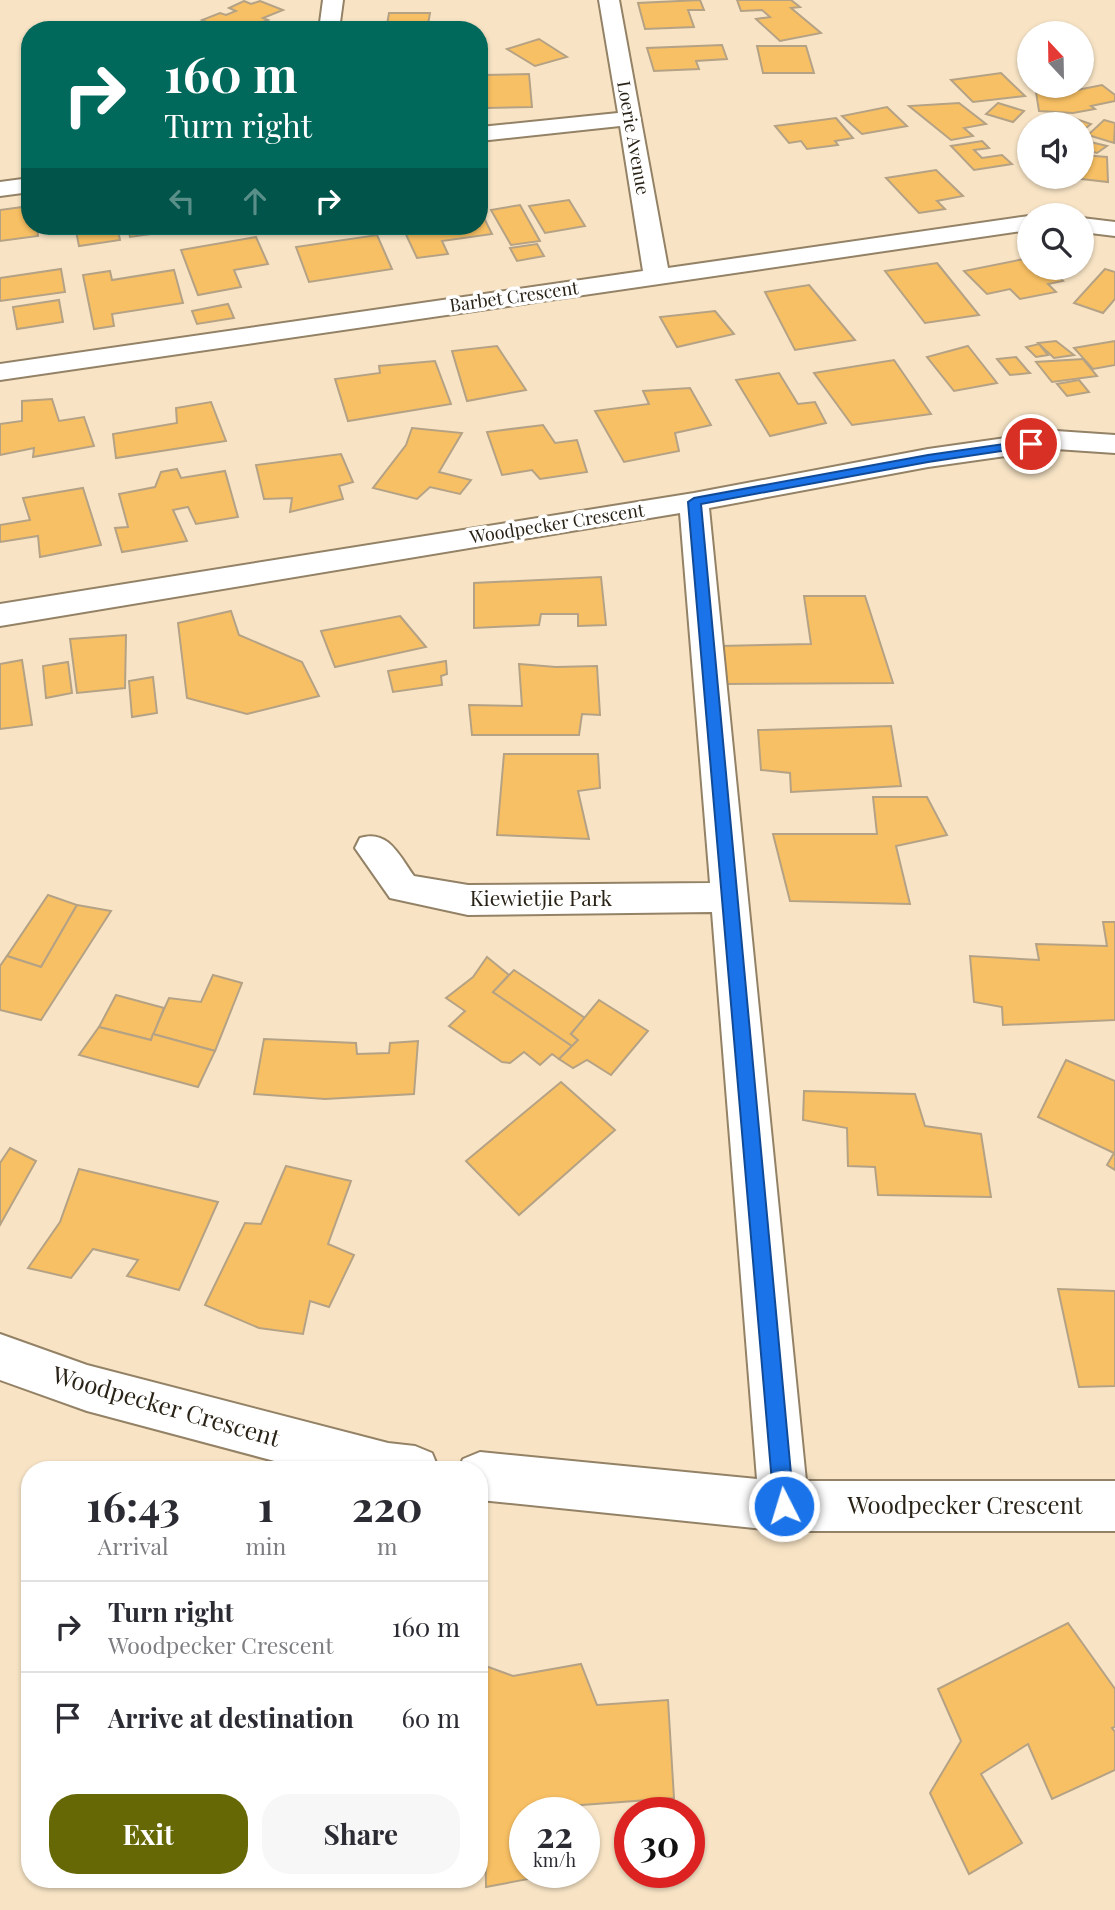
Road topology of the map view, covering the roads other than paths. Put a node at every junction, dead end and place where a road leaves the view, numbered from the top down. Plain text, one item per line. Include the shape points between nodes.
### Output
1 (333, 0) edge
2 (609, 0) edge
3 (330, 21) edge
4 (630, 118) junction
5 (488, 133) edge
6 (21, 186) edge
7 (0, 189) edge
8 (1017, 225) edge
9 (1094, 226) edge
10 (1115, 229) edge
11 (657, 277) junction
12 (0, 372) edge
13 (1115, 444) edge
14 (694, 502) junction
15 (0, 615) edge
16 (373, 848) dead end
17 (730, 897) junction
18 (0, 1356) edge
19 (365, 1461) edge
20 (488, 1477) edge
21 (784, 1506) junction
22 (1115, 1506) edge

1 - 3 street
2 - 4 street, Loerie Avenue
4 - 5 street
4 - 11 street, Loerie Avenue
6 - 7 street
8 - 11 street, Barbet Crescent
9 - 10 street
11 - 12 street, Barbet Crescent
13 - 14 street, Woodpecker Crescent via 1044,442 928,458
14 - 15 street, Woodpecker Crescent
14 - 17 street
16 - 17 street, Kiewietjie Park via 403,888 468,900
17 - 21 street
18 - 19 street, Woodpecker Crescent via 87,1388
20 - 21 street, Woodpecker Crescent
21 - 22 street, Woodpecker Crescent

